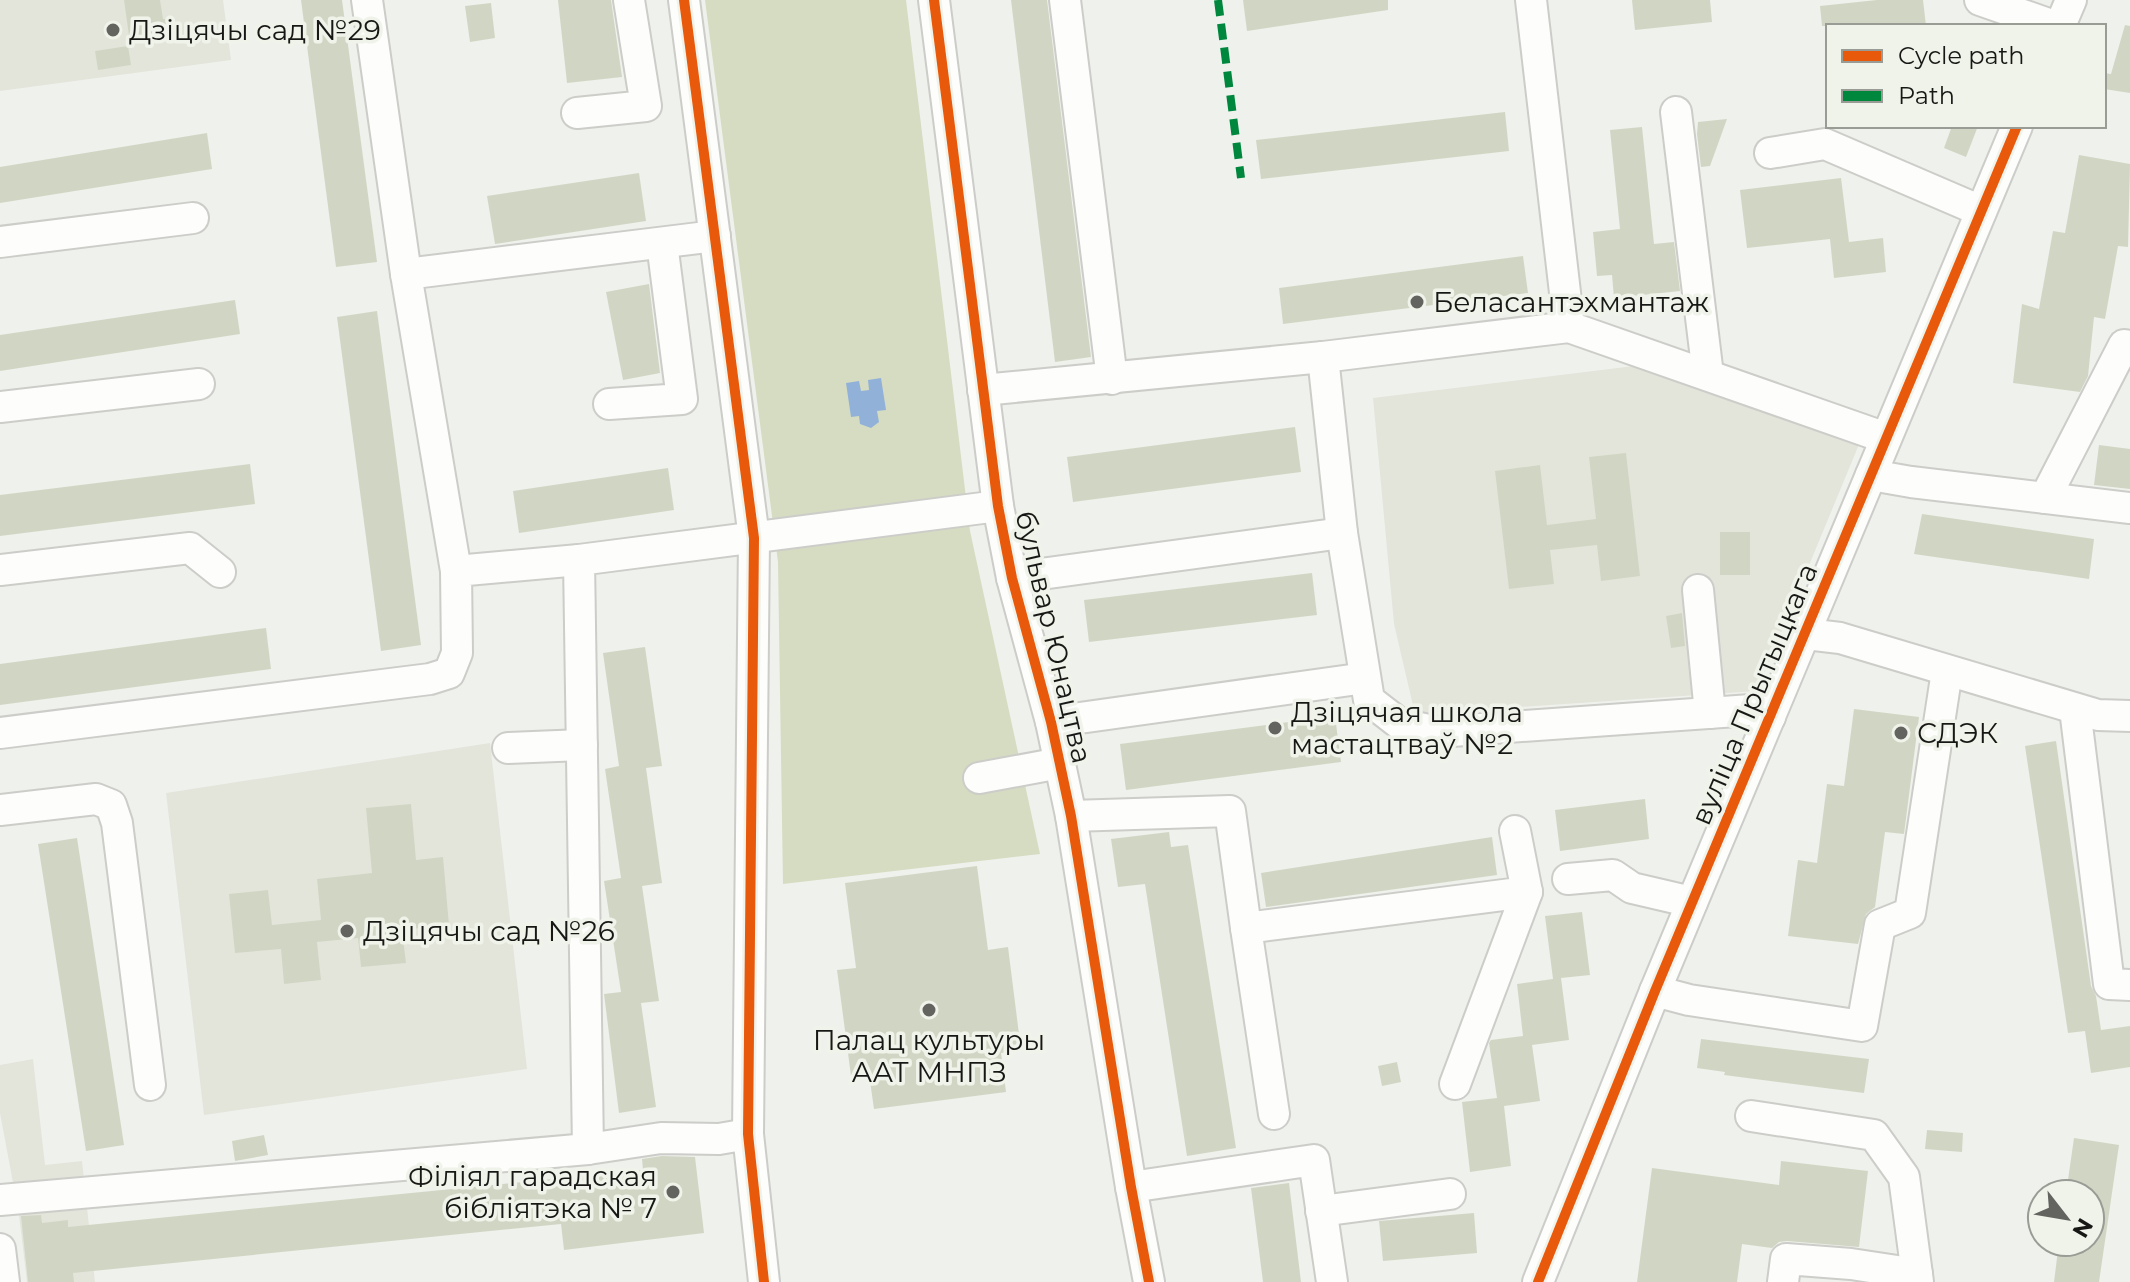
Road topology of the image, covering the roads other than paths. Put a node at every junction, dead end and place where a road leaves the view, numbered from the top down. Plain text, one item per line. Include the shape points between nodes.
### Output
1 (367, 0) edge
2 (629, 0) edge
3 (684, 0) edge
4 (934, 0) edge
5 (1065, 0) edge
6 (1531, 0) edge
7 (1980, 0) edge
8 (2071, 0) edge
9 (2048, 24) edge
10 (2061, 24) edge
11 (1676, 112) dead end
12 (577, 113) dead end
13 (2016, 128) edge
14 (1770, 153) dead end
15 (1981, 211) junction
16 (193, 218) dead end
17 (715, 236) junction
18 (0, 242) edge
19 (662, 243) junction
20 (406, 274) junction
21 (1569, 327) junction
22 (2130, 346) edge
23 (1323, 357) junction
24 (1708, 375) junction
25 (1112, 379) junction
26 (199, 384) dead end
27 (983, 390) junction
28 (609, 404) dead end
29 (0, 407) edge
30 (1886, 438) junction
31 (1871, 475) junction
32 (2045, 498) junction
33 (998, 506) junction
34 (2130, 508) edge
35 (1342, 533) junction
36 (754, 538) junction
37 (579, 560) junction
38 (0, 570) edge
39 (456, 571) junction
40 (220, 572) dead end
41 (1012, 578) junction
42 (1698, 590) dead end
43 (1806, 634) junction
44 (1947, 671) junction
45 (1365, 678) junction
46 (2075, 709) junction
47 (1710, 713) junction
48 (2130, 716) edge
49 (1770, 717) junction
50 (1051, 722) junction
51 (0, 733) edge
52 (582, 745) junction
53 (508, 748) dead end
54 (1060, 763) junction
55 (979, 778) dead end
56 (0, 810) edge
57 (1071, 816) junction
58 (1515, 831) dead end
59 (1568, 879) dead end
60 (1527, 892) junction
61 (1692, 902) junction
62 (1246, 928) junction
63 (2130, 985) edge
64 (1655, 991) junction
65 (1455, 1084) dead end
66 (150, 1085) dead end
67 (1274, 1114) dead end
68 (1751, 1116) dead end
69 (748, 1134) junction
70 (588, 1149) junction
71 (1131, 1187) junction
72 (1450, 1194) dead end
73 (0, 1200) edge
74 (1321, 1211) junction
75 (0, 1249) edge
76 (1917, 1278) edge
77 (4, 1282) edge
78 (764, 1282) edge
79 (1149, 1282) edge
80 (1332, 1282) edge
81 (1538, 1282) edge
82 (1783, 1282) edge

1 - 20 street
2 - 12 street via 646,106
3 - 17 street
4 - 27 street, бульвар Юнацтва
5 - 25 street
6 - 21 street
7 - 9 street
8 - 10 street
11 - 24 street
13 - 15 street, вуліца Прытыцкага
14 - 15 street via 1825,144
15 - 30 street, вуліца Прытыцкага
16 - 18 street
17 - 19 street
17 - 36 street
19 - 20 street
19 - 28 street via 682,399
20 - 39 street
21 - 23 street
21 - 24 street
22 - 32 street via 2124,345
23 - 25 street
23 - 35 street
24 - 30 street
25 - 27 street
26 - 29 street
27 - 33 street, бульвар Юнацтва
30 - 31 street, вуліца Прытыцкага
31 - 32 street
31 - 43 street, вуліца Прытыцкага
32 - 34 street
33 - 36 street
33 - 41 street, бульвар Юнацтва
35 - 41 street
35 - 45 street
36 - 37 street
36 - 69 street
37 - 39 street
37 - 52 street
38 - 40 street via 190,548
39 - 51 street via 457,653 449,673
41 - 50 street, бульвар Юнацтва
42 - 47 street
43 - 44 street via 1840,638
43 - 49 street, вуліца Прытыцкага
44 - 46 street
44 - 64 street via 1910,913 1880,925 1862,1026
45 - 47 street via 1369,700 1400,724 1438,732
45 - 50 street
46 - 48 street
46 - 63 street via 2109,984
47 - 49 street via 1751,710
49 - 61 street, вуліца Прытыцкага
50 - 54 street, бульвар Юнацтва
52 - 53 street
52 - 70 street
54 - 55 street
54 - 57 street, бульвар Юнацтва
56 - 66 street via 96,799 111,805
57 - 62 street via 1230,811
57 - 71 street, бульвар Юнацтва
58 - 60 street
59 - 61 street via 1613,875 1632,888
60 - 62 street
60 - 65 street
61 - 64 street, вуліца Прытыцкага
62 - 67 street
64 - 81 street, вуліца Прытыцкага
68 - 76 street via 1874,1135 1904,1177
69 - 70 street via 661,1138
69 - 78 street
70 - 73 street
71 - 74 street via 1314,1160
71 - 79 street, бульвар Юнацтва
72 - 74 street
74 - 80 street
75 - 77 street
76 - 82 street via 1851,1264 1786,1259

